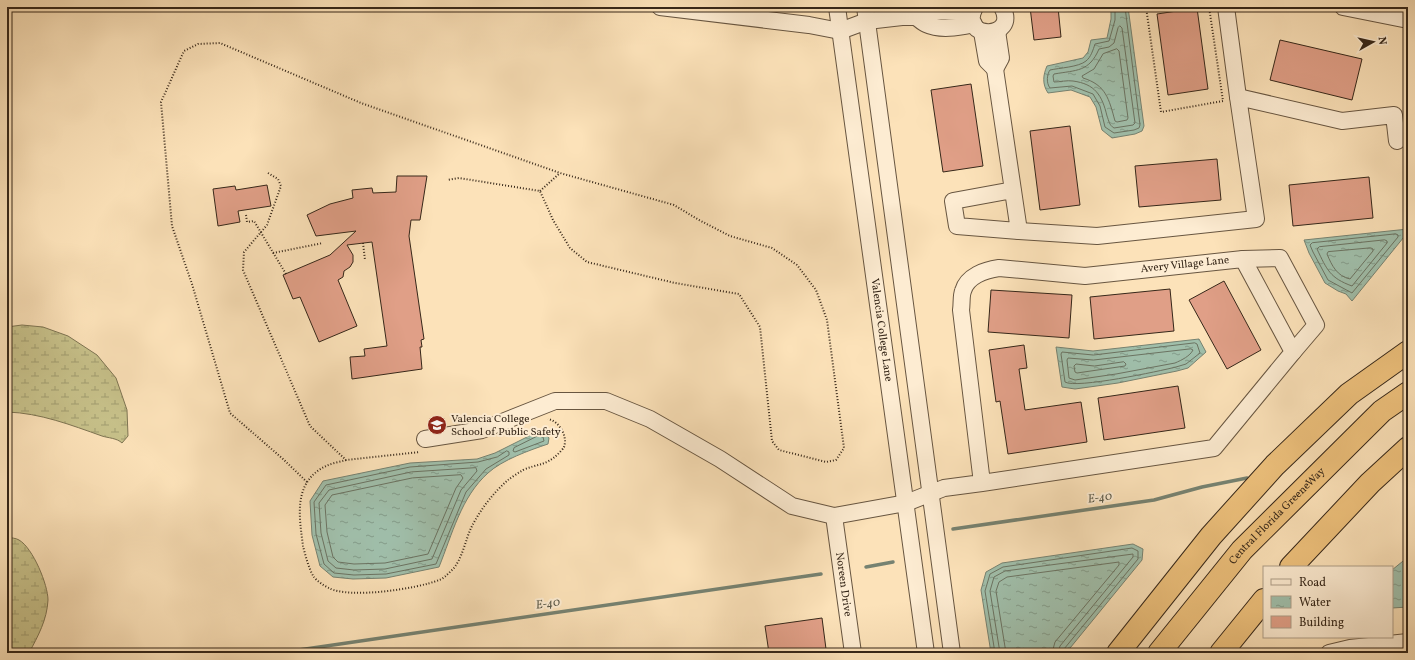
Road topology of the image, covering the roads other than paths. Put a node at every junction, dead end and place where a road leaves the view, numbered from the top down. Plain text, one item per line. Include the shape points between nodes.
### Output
1 (660, 7) edge
2 (837, 7) edge
3 (1002, 7) edge
4 (1226, 7) edge
5 (1344, 7) edge
6 (866, 14) edge
7 (1408, 20) edge
8 (980, 21) edge
9 (840, 31) junction
10 (1238, 97) junction
11 (1397, 141) dead end
12 (1013, 190) junction
13 (1019, 231) junction
14 (1243, 260) junction
15 (1293, 352) junction
16 (1408, 352) edge
17 (1408, 393) edge
18 (423, 445) road end
19 (1408, 448) edge
20 (982, 483) junction
21 (930, 493) junction
22 (906, 502) junction
23 (834, 516) junction
24 (1292, 566) edge
25 (1263, 601) edge
26 (1408, 642) edge
27 (853, 653) edge
28 (926, 653) edge
29 (952, 653) edge
30 (1118, 653) edge
31 (1159, 653) edge
32 (1221, 653) edge
33 (1329, 653) edge

1 - 9 street
2 - 6 street
2 - 9 street, Valencia College Lane
3 - 8 street via 1005,13 1004,24
4 - 10 street
5 - 7 street
6 - 8 street via 916,17 928,11 960,12
6 - 9 street
6 - 21 street
8 - 12 street via 987,61 995,69
9 - 22 street, Valencia College Lane
10 - 11 street via 1342,121 1394,115
10 - 13 street via 1256,219 1097,236
12 - 13 street
12 - 13 street via 953,201 957,226
14 - 15 street, Avery Village Lane
14 - 15 street via 1280,258 1316,325
14 - 20 street, Avery Village Lane via 1085,276 999,268 984,271 970,280 963,290 961,310
15 - 20 street via 1214,448
16 - 30 highway via 1349,394 1275,465 1211,536
17 - 31 highway, Central Florida GreeneWay via 1382,411 1242,550
18 - 23 street via 482,430 555,401 606,402 650,419 720,459 792,506
19 - 24 highway via 1370,483
20 - 21 street via 944,488
21 - 22 street
21 - 29 street
22 - 23 street
22 - 28 street, Valencia College Lane
23 - 27 street, Noreen Drive
25 - 32 highway
26 - 33 street via 1350,648

